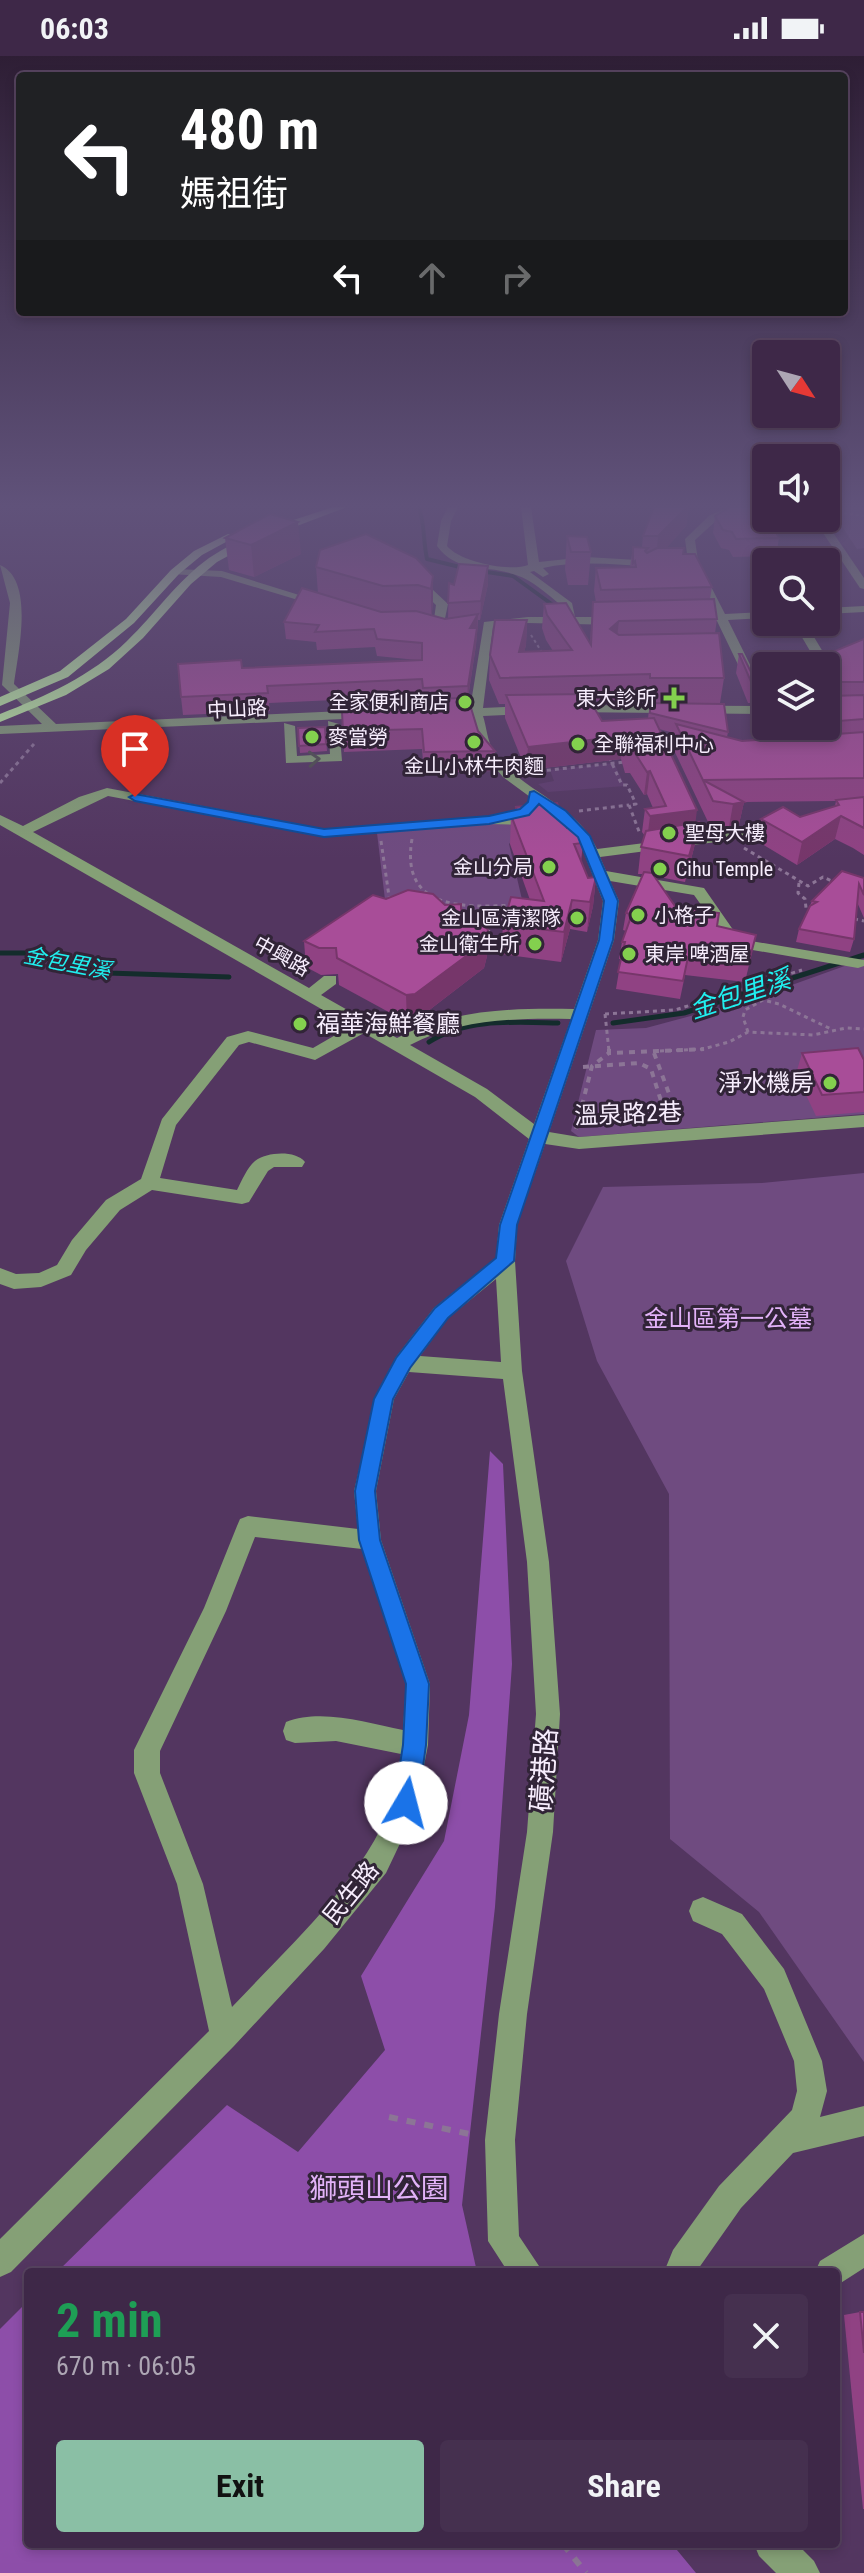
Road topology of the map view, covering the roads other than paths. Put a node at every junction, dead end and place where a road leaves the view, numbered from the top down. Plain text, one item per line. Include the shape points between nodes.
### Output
1 (14, 624) edge
2 (126, 624) edge
3 (149, 624) edge
4 (436, 624) edge
5 (488, 624) edge
6 (725, 624) edge
7 (456, 628) edge
8 (722, 651) edge
9 (736, 651) junction
10 (746, 672) junction
11 (752, 673) edge
12 (752, 683) edge
13 (19, 695) junction
14 (0, 702) edge
15 (33, 706) junction
16 (610, 708) junction
17 (752, 710) edge
18 (476, 713) junction
19 (454, 714) edge
20 (0, 718) edge
21 (333, 724) junction
22 (289, 726) junction
23 (52, 727) junction
24 (0, 730) edge
25 (0, 741) edge
26 (711, 749) edge
27 (534, 794) junction
28 (566, 818) junction
29 (0, 820) edge
30 (489, 820) junction
31 (807, 820) edge
32 (23, 832) junction
33 (592, 854) junction
34 (602, 875) junction
35 (858, 963) dead end
36 (330, 980) dead end
37 (310, 995) junction
38 (579, 1014) junction
39 (364, 1026) junction
40 (397, 1045) junction
41 (864, 1121) edge
42 (538, 1137) junction
43 (296, 1162) dead end
44 (149, 1183) junction
45 (505, 1261) junction
46 (0, 1275) edge
47 (403, 1363) junction
48 (512, 1371) junction
49 (370, 1540) junction
50 (295, 1731) dead end
51 (415, 1745) junction
52 (703, 1911) dead end
53 (224, 2036) junction
54 (864, 2121) edge
55 (783, 2140) junction
56 (864, 2250) edge
57 (0, 2261) edge
58 (524, 2268) edge
59 (681, 2268) edge
60 (837, 2268) edge
61 (775, 2548) edge
62 (802, 2573) edge

1 - 13 street via 8,685
2 - 13 main road via 64,674
3 - 15 main road via 118,657
4 - 7 street
5 - 18 street via 483,625
6 - 9 street
8 - 9 street
9 - 10 street
10 - 11 street
10 - 12 street
13 - 14 main road
13 - 15 street
15 - 20 main road
15 - 23 street
16 - 17 street
16 - 18 street
16 - 26 street via 661,743
18 - 19 street
18 - 27 street via 485,748
21 - 22 street, 中山路
22 -> 21 street via 291,760 337,758
21 - 23 street, 中山路 via 382,718
22 - 25 street, 中山路
23 - 24 street, 中山路
27 - 28 street
27 - 30 street via 524,812
28 - 30 street
28 - 33 street via 584,836
29 - 32 street, 中興路
30 - 32 street via 324,833 107,792
31 - 33 street
32 - 37 street, 中興路
33 - 34 street
34 - 35 street via 699,891 740,944
34 - 38 street via 611,901 606,940
36 - 37 street
37 - 39 street, 中興路
38 - 40 street via 523,1013 437,1024
38 - 42 street
39 - 40 street, 中興路
39 - 44 street via 315,1054 248,1036 233,1041 168,1123
40 - 42 street, 中興路 via 481,1093
41 - 42 street, 溫泉路2巷 via 569,1142
42 - 45 street via 508,1225
43 - 44 street via 272,1158 260,1165 242,1197
44 - 46 street via 113,1205 64,1270 41,1280 14,1282
45 - 47 street, 民生路 via 441,1313
45 - 48 street, 磺港路
47 - 48 street
47 - 49 street, 民生路 via 384,1399 365,1491
48 - 58 street, 磺港路 via 538,1562 548,1714 540,1832 500,2140 504,2241
49 - 51 street, 民生路 via 418,1684
49 - 53 street via 248,1526 147,1750 147,1773 190,1884
50 - 51 street via 336,1729
51 - 53 street, 民生路 via 406,1803 377,1864
52 - 55 street via 732,1924 774,1979 808,2061 812,2091 804,2119
53 - 57 street, 民生路
54 - 55 street
55 - 59 street via 730,2197
56 - 60 street
61 - 62 street

